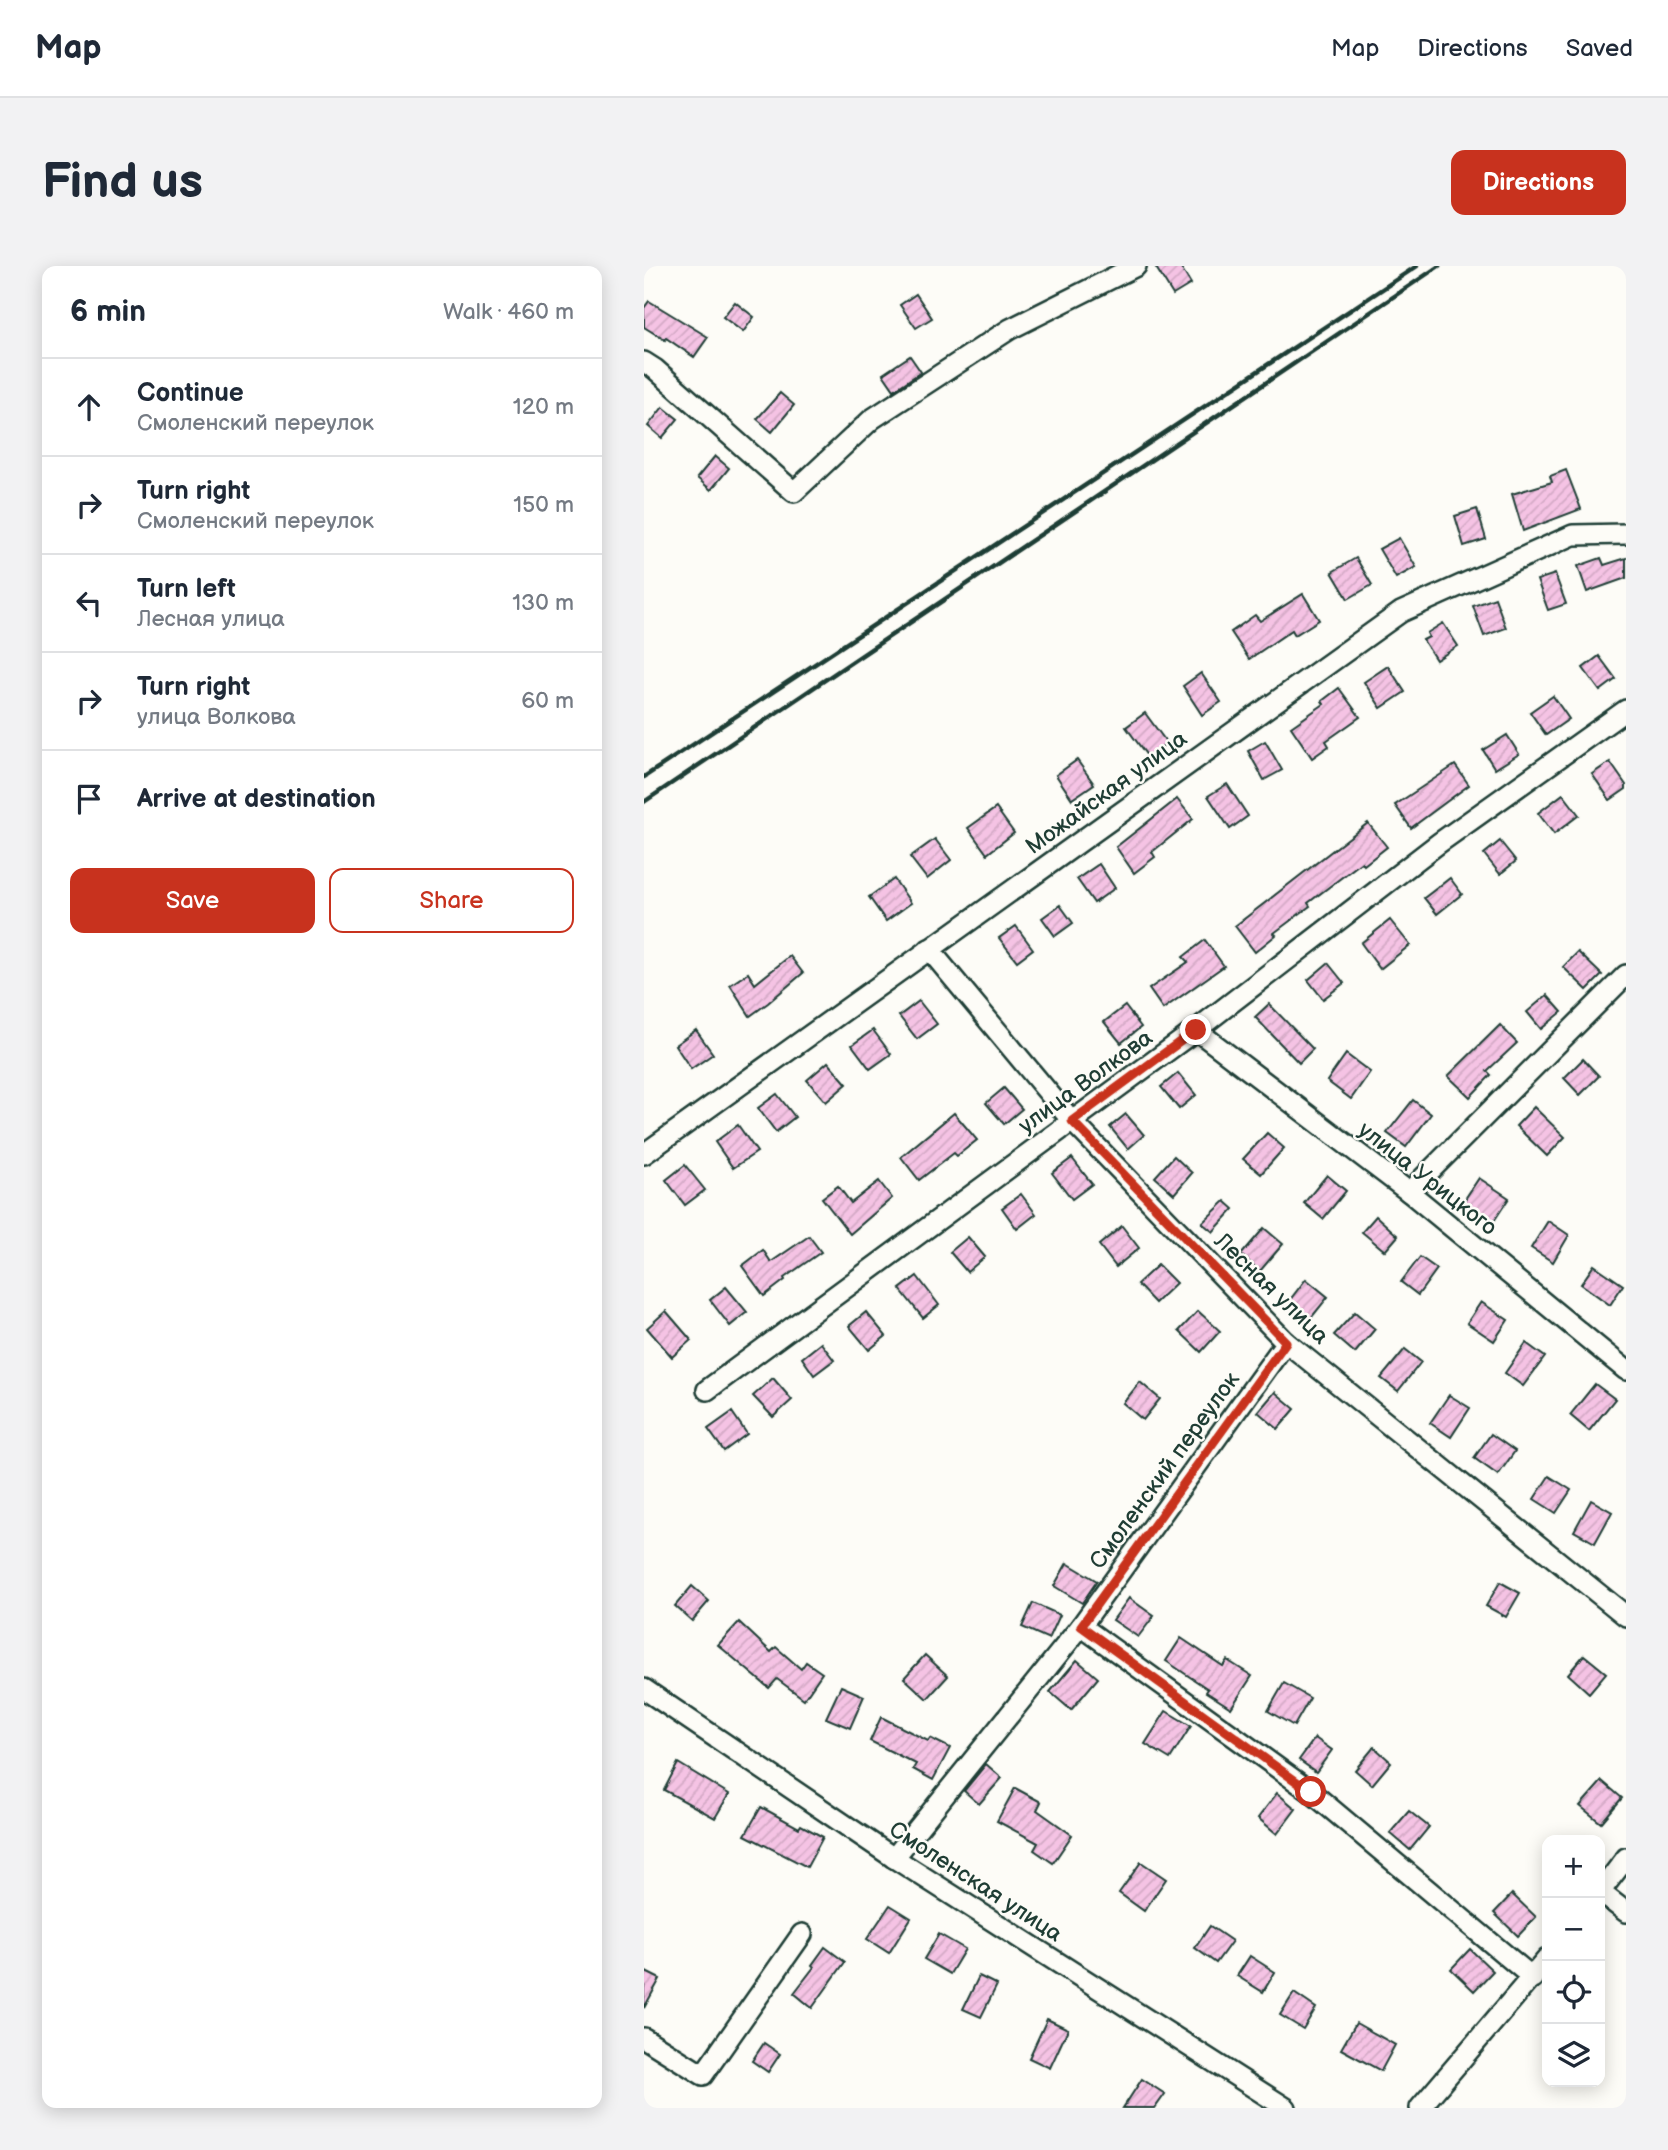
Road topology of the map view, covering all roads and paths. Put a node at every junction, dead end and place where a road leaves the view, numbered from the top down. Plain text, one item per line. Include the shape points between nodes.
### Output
1 (1136, 266) edge
2 (644, 362) edge
3 (1626, 534) edge
4 (1626, 710) edge
5 (929, 949) junction
6 (1626, 975) edge
7 (1196, 1030) junction
8 (1072, 1121) junction
9 (644, 1154) edge
10 (1409, 1192) junction
11 (1286, 1342) junction
12 (1626, 1370) edge
13 (707, 1390) dead end
14 (1626, 1616) edge
15 (1081, 1626) junction
16 (644, 1689) edge
17 (894, 1858) junction
18 (1626, 1858) edge
19 (1605, 1885) edge
20 (1605, 1896) edge
21 (1626, 1912) edge
22 (802, 1934) dead end
23 (1546, 1961) edge
24 (1533, 1978) junction
25 (644, 2038) edge
26 (1286, 2108) edge
27 (1420, 2108) edge

1 - 2 street via 1010,329 872,419 794,492
3 - 5 street, Можайская улица via 1573,535 1401,612
4 - 7 street, улица Волкова via 1439,843
5 - 8 street, Лесная улица
5 - 9 street, Можайская улица
6 - 10 street
7 - 8 street, улица Волкова
7 - 10 street, улица Урицкого
8 - 11 street, Лесная улица
8 - 13 street, улица Волкова
10 - 12 street, улица Урицкого
11 - 14 street, Лесная улица
11 - 15 street, Смоленский переулок
15 - 17 street, Смоленский переулок
15 - 24 street via 1311,1792
16 - 17 street, Смоленская улица
17 - 26 street, Смоленская улица
18 - 19 street
20 - 21 street
22 - 25 street via 703,2075
23 - 24 street
24 - 27 street

